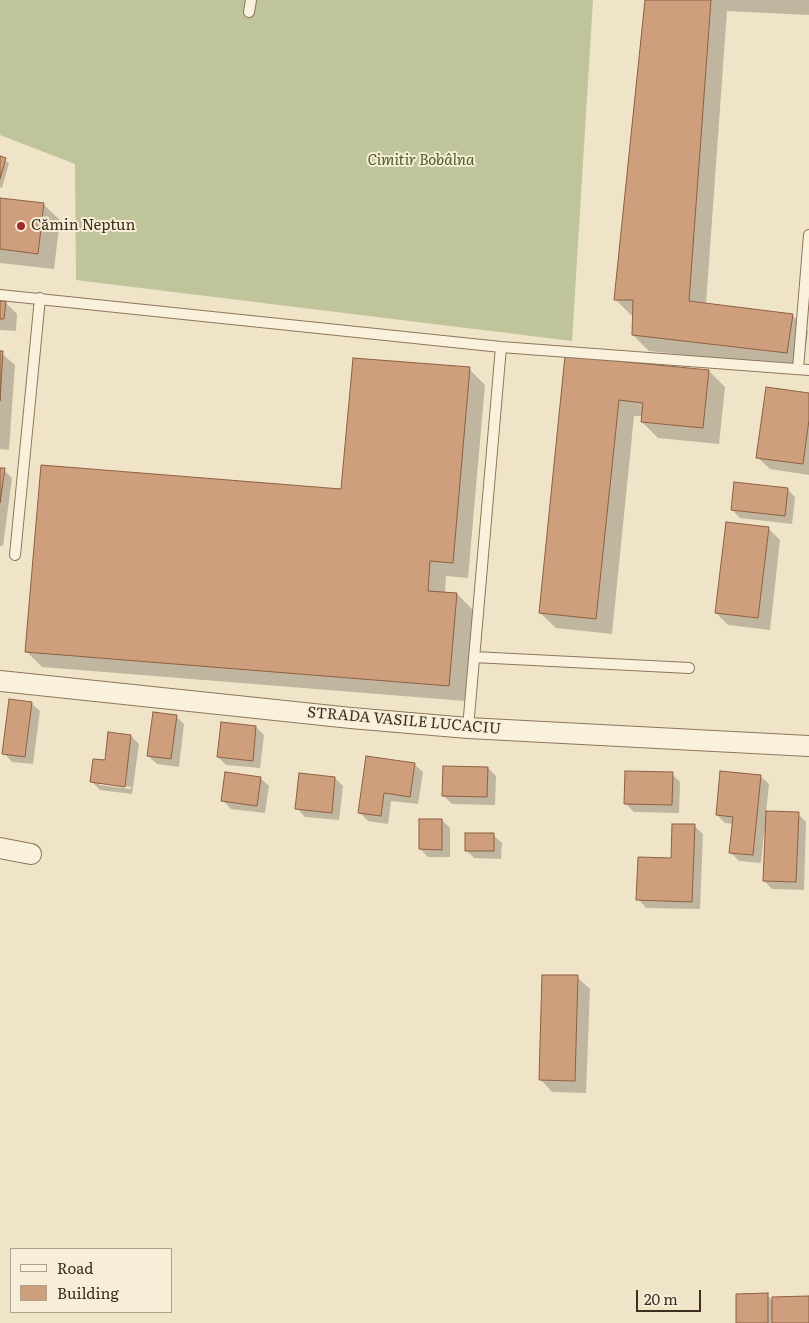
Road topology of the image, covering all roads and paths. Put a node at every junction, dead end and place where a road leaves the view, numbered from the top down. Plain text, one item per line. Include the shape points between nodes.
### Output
1 (251, 0) edge
2 (249, 12) dead end
3 (809, 235) edge
4 (0, 295) edge
5 (40, 298) junction
6 (501, 347) junction
7 (798, 369) junction
8 (809, 370) edge
9 (15, 555) dead end
10 (474, 656) junction
11 (689, 668) dead end
12 (0, 681) edge
13 (468, 728) junction
14 (809, 746) edge
15 (0, 848) edge
16 (31, 854) dead end

1 - 2 lane
3 - 7 lane
4 - 5 lane
5 - 6 lane
5 - 9 lane
6 - 7 lane
6 - 10 lane
7 - 8 lane
10 - 11 lane
10 - 13 lane
12 - 13 street, STRADA VASILE LUCACIU
13 - 14 street, STRADA VASILE LUCACIU
15 - 16 street

